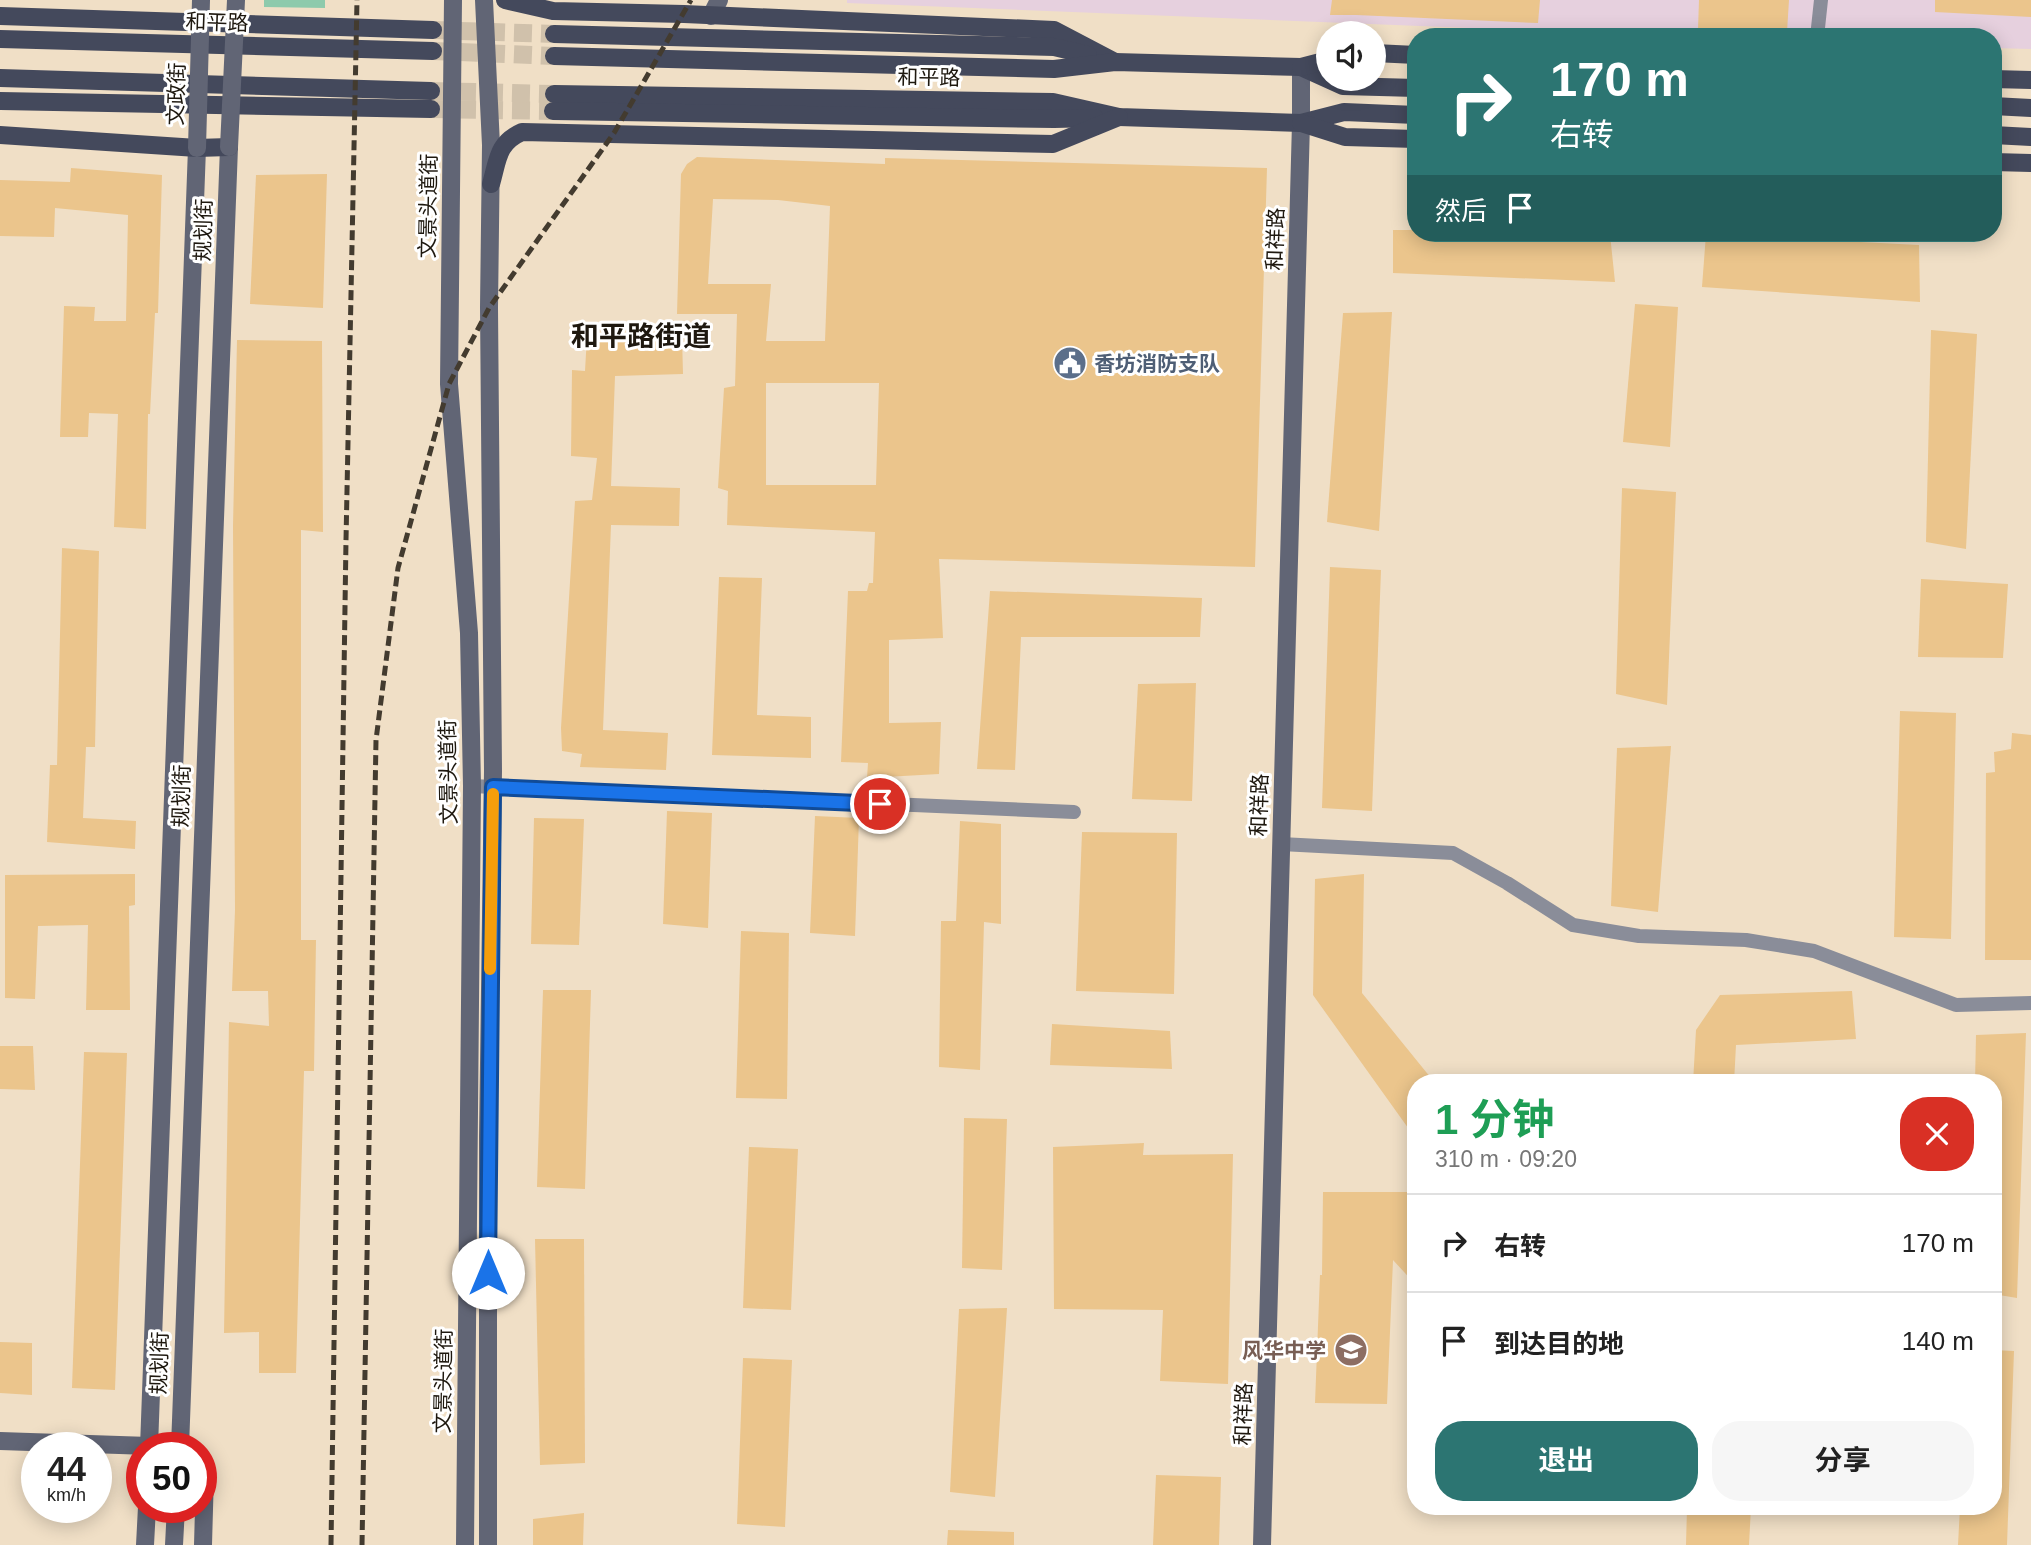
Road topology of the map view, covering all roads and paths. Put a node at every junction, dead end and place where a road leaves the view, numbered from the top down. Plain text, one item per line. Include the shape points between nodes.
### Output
1 (201, 0) edge
2 (236, 0) edge
3 (453, 0) edge
4 (484, 0) edge
5 (505, 0) edge
6 (1821, 0) edge
7 (715, 8) edge
8 (0, 16) edge
9 (1818, 28) edge
10 (433, 30) tunnel mouth
11 (554, 34) tunnel mouth
12 (0, 39) edge
13 (433, 51) tunnel mouth
14 (1386, 54) edge
15 (1407, 55) edge
16 (554, 56) tunnel mouth
17 (1115, 62) junction
18 (1316, 63) edge
19 (1301, 67) junction
20 (0, 78) edge
21 (2002, 79) edge
22 (2031, 80) edge
23 (1407, 88) edge
24 (0, 101) edge
25 (554, 103) tunnel mouth
26 (2002, 106) edge
27 (2031, 108) edge
28 (1407, 115) edge
29 (1119, 117) junction
30 (1301, 123) junction
31 (0, 135) edge
32 (2002, 135) edge
33 (2031, 137) edge
34 (1407, 139) edge
35 (229, 147) junction
36 (197, 148) junction
37 (2002, 162) edge
38 (2031, 163) edge
39 (491, 184) junction
40 (472, 786) junction
41 (493, 787) junction
42 (1074, 812) dead end
43 (1281, 844) junction
44 (2031, 1003) edge
45 (150, 1432) edge
46 (180, 1432) edge
47 (0, 1441) edge
48 (126, 1446) edge
49 (146, 1523) edge
50 (175, 1523) edge
51 (204, 1523) edge
52 (145, 1545) edge
53 (174, 1545) edge
54 (203, 1545) edge
55 (465, 1545) edge
56 (488, 1545) edge
57 (1262, 1545) edge

1 - 36 main road, 文政街, bridge
2 - 35 main road, bridge
3 - 40 main road, 文景头道街 via 449,384 469,633
4 - 39 main road, 文景头道街
5 - 7 main road via 554,11
6 - 9 street
7 - 17 main road via 1055,30
8 - 10 main road
11 - 17 main road via 1054,47
12 - 13 main road, 和平路
14 - 15 main road
16 - 17 main road, 和平路 via 1054,69
17 - 19 main road, 和平路
18 - 19 main road, 和平路
19 - 23 main road, 和平路 via 1343,86
19 - 30 main road, 和祥路
20 - 24 main road via 431,100
21 - 22 main road
25 - 29 main road via 1054,119
26 - 27 main road
28 - 30 main road via 1344,113
29 - 30 main road
29 - 39 main road via 1053,144 522,132 508,138
30 - 34 main road via 1345,136
30 - 43 main road, 和祥路
31 - 36 main road
32 - 33 main road
35 - 36 main road
35 - 46 main road, 规划街
36 - 45 main road, 规划街
37 - 38 main road
39 - 41 main road, 文景头道街
40 - 41 street
40 - 55 main road, 文景头道街
41 - 42 street
41 - 56 main road, 文景头道街
43 - 44 street via 1453,853 1573,925 1639,936 1746,940 1814,951 1956,1005
43 - 57 main road, 和祥路
47 - 48 main road
49 - 52 main road
50 - 53 main road
51 - 54 main road

